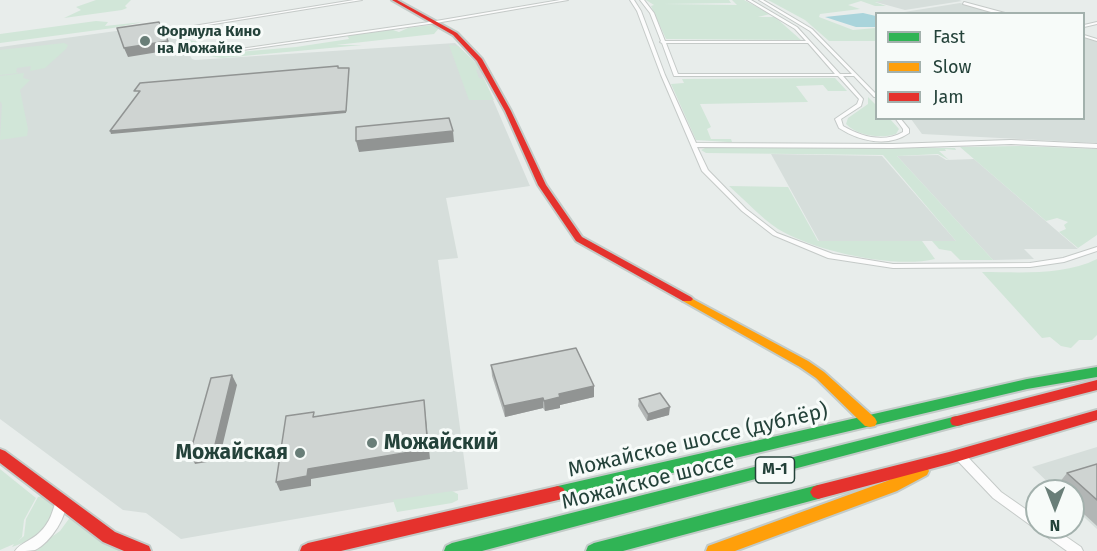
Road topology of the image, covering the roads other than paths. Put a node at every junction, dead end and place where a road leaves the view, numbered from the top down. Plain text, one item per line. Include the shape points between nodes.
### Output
1 (360, 0) edge
2 (394, 0) edge
3 (566, 0) edge
4 (632, 0) edge
5 (642, 0) edge
6 (749, 0) edge
7 (761, 0) edge
8 (964, 3) dead end
9 (997, 12) edge
10 (436, 22) junction
11 (183, 28) dead end
12 (662, 42) junction
13 (809, 42) junction
14 (228, 51) dead end
15 (839, 75) junction
16 (856, 75) junction
17 (875, 95) edge
18 (898, 120) edge
19 (846, 131) junction
20 (900, 137) junction
21 (693, 145) junction
22 (834, 146) junction
23 (892, 146) junction
24 (1097, 146) edge
25 (1097, 249) edge
26 (1097, 372) edge
27 (1097, 385) edge
28 (1097, 415) edge
29 (870, 422) junction
30 (0, 455) edge
31 (954, 456) junction
32 (61, 500) junction
33 (1025, 515) edge
34 (1060, 539) edge
35 (595, 550) edge
36 (21, 551) edge
37 (143, 551) edge
38 (308, 551) edge
39 (452, 551) edge
40 (714, 551) edge
41 (1077, 551) edge

1 - 11 street
2 - 10 main road
3 - 10 street
4 - 21 street
5 - 12 street via 652,14
6 - 13 street via 783,19
7 - 16 street via 811,30
8 - 9 street
10 - 14 street
10 - 29 main road via 463,40 480,60 542,185 574,235 804,364
12 - 13 street
12 - 15 street via 676,75
13 - 15 street
15 - 16 street
15 - 19 street via 861,102 838,119
16 - 17 street
18 - 20 street via 906,131
19 - 20 street via 873,138
19 - 22 street via 847,139
20 - 23 street
21 - 22 street
21 - 25 street via 705,171 744,210 776,234 831,256 893,266 1030,265 1064,260
22 - 23 street
23 - 24 street via 1011,142
26 - 29 main road, Можайское шоссе (дублёр) / М-1 via 1027,384
27 - 39 main road, Можайское шоссе / М-1
28 - 31 main road, М-1
29 - 38 main road, Можайское шоссе (дублёр) / М-1
30 - 32 main road
31 - 33 street
31 - 35 main road, М-1
31 - 40 main road via 892,486
32 - 36 street via 53,528
32 - 37 main road via 109,537
34 - 41 street

